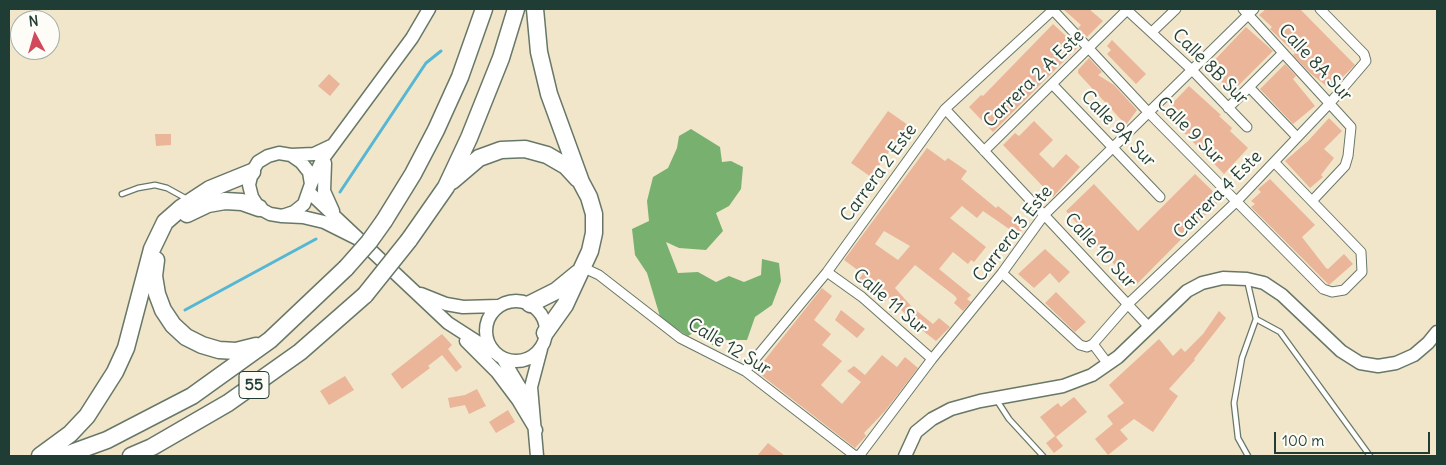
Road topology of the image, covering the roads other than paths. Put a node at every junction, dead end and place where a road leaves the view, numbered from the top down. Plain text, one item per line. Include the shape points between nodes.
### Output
1 (429, 9) edge
2 (484, 9) edge
3 (516, 9) edge
4 (535, 9) edge
5 (1053, 9) edge
6 (1128, 9) edge
7 (1320, 9) edge
8 (1173, 10) edge
9 (1248, 11) edge
10 (1152, 32) junction
11 (1089, 49) junction
12 (1282, 54) junction
13 (1192, 70) junction
14 (1052, 84) junction
15 (1249, 87) junction
16 (1330, 103) junction
17 (1228, 108) junction
18 (945, 109) junction
19 (1149, 113) junction
20 (1247, 127) dead end
21 (1297, 137) junction
22 (1113, 145) junction
23 (333, 146) junction
24 (984, 151) junction
25 (291, 155) junction
26 (1274, 162) junction
27 (252, 172) junction
28 (581, 182) junction
29 (446, 187) junction
30 (311, 189) junction
31 (122, 194) dead end
32 (1160, 197) dead end
33 (191, 201) junction
34 (1237, 201) junction
35 (1312, 201) junction
36 (259, 208) junction
37 (1044, 215) junction
38 (282, 216) junction
39 (337, 217) junction
40 (171, 222) junction
41 (362, 242) junction
42 (580, 270) junction
43 (827, 272) junction
44 (1002, 273) junction
45 (1247, 278) junction
46 (413, 290) junction
47 (530, 304) junction
48 (1128, 304) junction
49 (498, 306) junction
50 (1256, 319) junction
51 (448, 323) junction
52 (1149, 327) junction
53 (1437, 332) edge
54 (545, 333) junction
55 (270, 340) junction
56 (1094, 344) junction
57 (541, 350) junction
58 (498, 355) junction
59 (932, 359) junction
60 (1108, 364) junction
61 (745, 371) junction
62 (995, 398) junction
63 (531, 406) junction
64 (536, 430) junction
65 (40, 456) edge
66 (63, 456) edge
67 (131, 456) edge
68 (537, 456) edge
69 (859, 456) edge
70 (905, 456) edge
71 (1043, 456) edge
72 (1248, 456) edge
73 (1370, 456) edge

1 - 23 main road via 412,38
2 - 55 highway, 55, bridge via 460,77 436,130 384,221 346,268
3 - 29 highway, 55 via 501,58
4 - 28 highway via 539,52 549,94
5 - 11 street, Calle 9 Sur
5 - 18 street, Carrera 2 Este
6 - 10 street, Calle 8B Sur
6 - 11 street, Carrera 2 A Este
7 - 16 street, Carrera 4 Este via 1364,54 1366,61
8 - 10 street
9 - 12 street, Calle 8A Sur
9 - 13 street, Carrera 3 Este
10 - 13 street, Calle 8B Sur
11 - 14 street, Carrera 2 A Este
11 - 19 street, Calle 9 Sur
12 - 15 street
12 - 16 street, Calle 8A Sur
13 - 17 street, Calle 8B Sur
13 - 19 street, Carrera 3 Este
14 - 22 street, Calle 9A Sur
14 - 24 street, Carrera 2 A Este
15 - 17 street
15 - 21 street
16 - 21 street, Carrera 4 Este
16 - 35 street, Calle 8A Sur via 1350,124 1350,144 1345,166
17 - 20 street, Calle 8B Sur
18 - 24 street, Calle 10 Sur
18 - 43 street, Carrera 2 Este
19 - 22 street, Carrera 3 Este
19 - 34 street, Calle 9 Sur
21 - 26 street, Carrera 4 Este
22 - 32 street, Calle 9A Sur
22 - 37 street, Carrera 3 Este
23 - 25 main road via 314,154
23 - 30 main road via 322,160
23 - 39 main road via 325,163 324,191
24 - 37 street, Calle 10 Sur
25 - 27 main road via 268,156 258,162
25 - 30 main road via 309,172
26 - 34 street, Carrera 4 Este
26 - 35 street
27 - 33 highway via 223,182
27 - 36 main road via 249,184
28 - 29 highway via 566,166 547,155 525,149 502,150 479,158
28 - 42 highway via 594,214 594,232 590,251
29 - 67 highway, 55, bridge via 366,294 300,352 228,403
30 - 38 main road via 304,204
30 - 39 main road
31 - 33 lane via 155,185
33 - 40 highway
34 - 35 street, Calle 9 Sur via 1323,289 1332,292 1344,290 1362,272 1361,252
34 - 48 street, Carrera 4 Este
36 - 38 main road
36 - 40 highway via 234,202 208,204
37 - 44 street, Carrera 3 Este
37 - 48 street, Calle 10 Sur
38 - 41 main road via 324,222
39 - 41 main road
40 - 55 highway via 159,251 154,276 163,310 173,325 186,337 219,350 254,348
40 - 65 highway via 152,249 126,348 116,372 87,416 70,434
41 - 46 main road
42 - 47 highway via 556,291
42 - 54 highway via 565,305
42 - 61 street, Calle 12 Sur via 599,275 680,338
43 - 59 street, Calle 11 Sur via 875,308
43 - 61 street, Carrera 2 Este
44 - 56 street via 1080,345
44 - 59 street, Carrera 3 Este
45 - 50 lane
45 - 52 main road via 1223,278 1202,283 1187,291
45 - 53 main road via 1264,283 1282,295 1341,351 1360,363 1378,366 1396,363 1414,355
46 - 49 main road via 446,304
46 - 51 main road
47 - 49 main road via 509,302
47 - 54 main road via 540,312 545,322
48 - 52 street, Calle 10 Sur
48 - 56 street, Carrera 4 Este
49 - 58 main road via 486,328 487,341
50 - 72 lane via 1242,358 1234,403 1238,438
50 - 73 lane via 1280,332
51 - 58 main road
51 - 64 main road via 497,372
52 - 60 main road
54 - 57 main road
55 - 66 highway, 55 via 192,396 107,440
56 - 60 street
57 - 58 main road via 517,362
57 - 63 main road via 534,368
58 - 63 main road
59 - 69 street, Carrera 3 Este
60 - 62 main road via 1092,375 1063,386
61 - 69 street, Calle 12 Sur
62 - 70 main road via 951,408 932,419 916,432
62 - 71 lane via 1009,419
63 - 64 main road
64 - 68 main road

